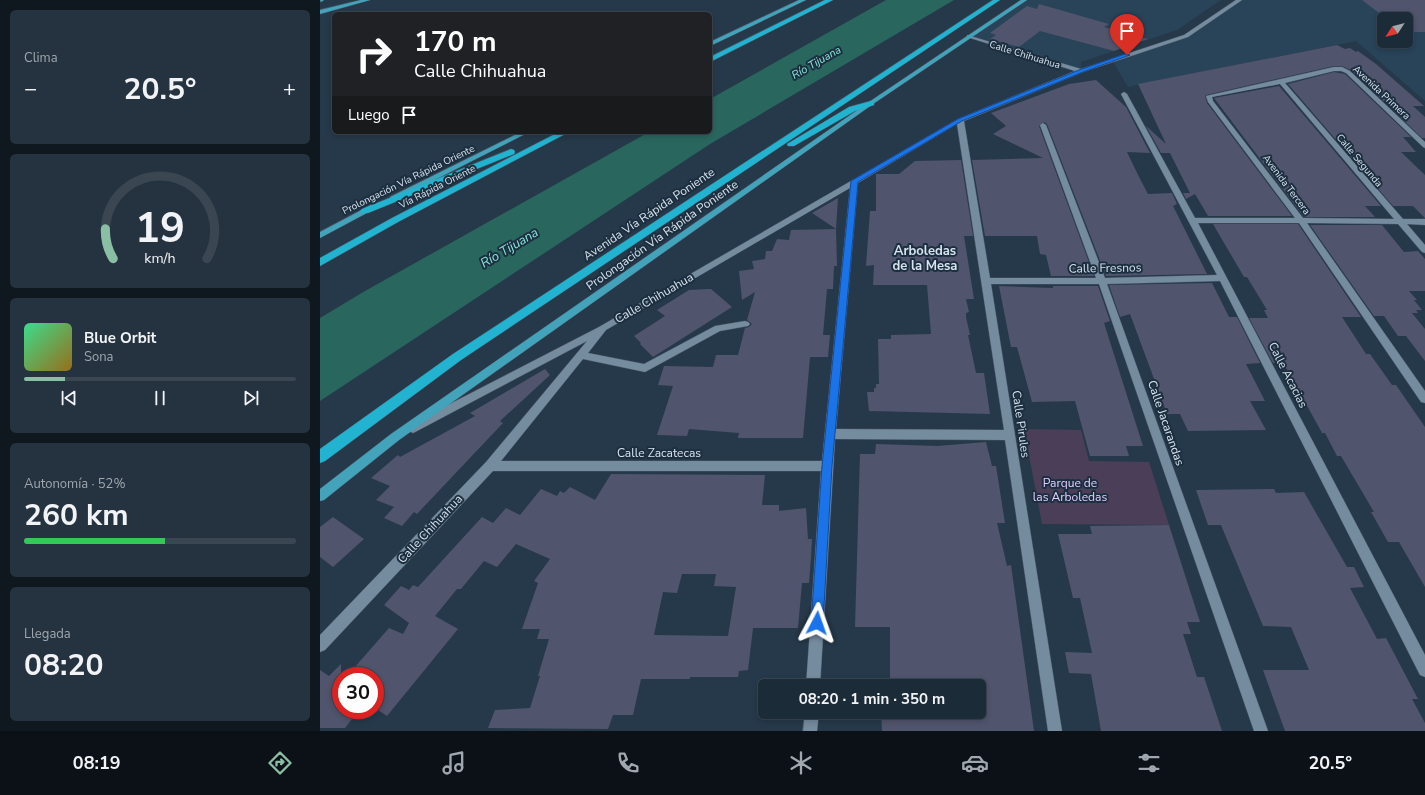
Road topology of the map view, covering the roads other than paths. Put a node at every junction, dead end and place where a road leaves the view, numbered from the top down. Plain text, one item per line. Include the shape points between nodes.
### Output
1 (367, 0) edge
2 (803, 0) edge
3 (830, 0) edge
4 (997, 0) edge
5 (1024, 0) edge
6 (1239, 0) edge
7 (320, 12) edge
8 (969, 36) junction
9 (712, 43) edge
10 (712, 59) edge
11 (1342, 69) joint
12 (1081, 71) junction
13 (1281, 82) junction
14 (1124, 94) dead end
15 (871, 103) junction
16 (960, 120) junction
17 (1043, 125) dead end
18 (522, 134) edge
19 (556, 134) edge
20 (561, 134) edge
21 (1425, 146) edge
22 (728, 176) junction
23 (854, 181) junction
24 (365, 212) junction
25 (1301, 220) junction
26 (1193, 221) junction
27 (1399, 221) junction
28 (1425, 222) edge
29 (320, 235) edge
30 (1425, 250) edge
31 (320, 263) edge
32 (1223, 278) junction
33 (987, 281) junction
34 (1102, 281) junction
35 (745, 324) dead end
36 (603, 328) junction
37 (582, 354) junction
38 (1425, 399) edge
39 (831, 434) junction
40 (1009, 435) junction
41 (395, 437) junction
42 (320, 457) edge
43 (490, 466) junction
44 (827, 466) junction
45 (320, 496) edge
46 (320, 646) edge
47 (1425, 670) edge
48 (813, 679) edge
49 (811, 719) edge
50 (810, 731) edge
51 (1055, 731) edge
52 (1261, 731) edge

1 - 7 main road
2 - 9 main road
3 - 10 highway
4 - 22 highway, Avenida Vía Rápida Poniente
5 - 8 main road, Prolongación Vía Rápida Poniente
6 - 12 street, Calle Chihuahua via 1186,36
8 - 12 street, Calle Chihuahua
8 - 15 main road, Prolongación Vía Rápida Poniente
11 - 13 street, Avenida Tercera
11 - 21 street, Avenida Primera
12 - 16 street, Calle Chihuahua
13 - 25 street, Avenida Tercera via 1209,96 1210,101
13 - 27 street, Calle Segunda
14 - 26 street, Calle Acacias
15 - 22 highway via 852,108 744,172
15 - 41 main road, Prolongación Vía Rápida Poniente
16 - 23 street, Calle Chihuahua
16 - 33 street, Calle Pirules
17 - 34 street, Calle Jacarandas
18 - 24 main road, Prolongación Vía Rápida Oriente
19 - 24 highway
20 - 31 highway, Vía Rápida Oriente via 395,220
22 - 42 highway, Avenida Vía Rápida Poniente via 457,357
23 - 36 street, Calle Chihuahua
23 - 39 street
24 - 29 main road, Prolongación Vía Rápida Oriente
25 - 26 street
25 - 27 street
25 - 38 street, Avenida Tercera
26 - 32 street, Calle Acacias
27 - 28 street
27 - 30 street, Calle Segunda
32 - 34 street, Calle Fresnos
32 - 47 street, Calle Acacias
33 - 34 street, Calle Fresnos
33 - 40 street, Calle Pirules
34 - 52 street, Calle Jacarandas
35 - 37 street via 718,328 645,368
36 - 37 street, Calle Chihuahua
36 - 41 street
37 - 43 street, Calle Chihuahua
39 - 40 street
39 - 44 street
40 - 51 street, Calle Pirules
41 - 45 main road, Prolongación Vía Rápida Poniente
43 - 44 street, Calle Zacatecas
43 - 46 street, Calle Chihuahua
44 - 48 street
49 - 50 street

